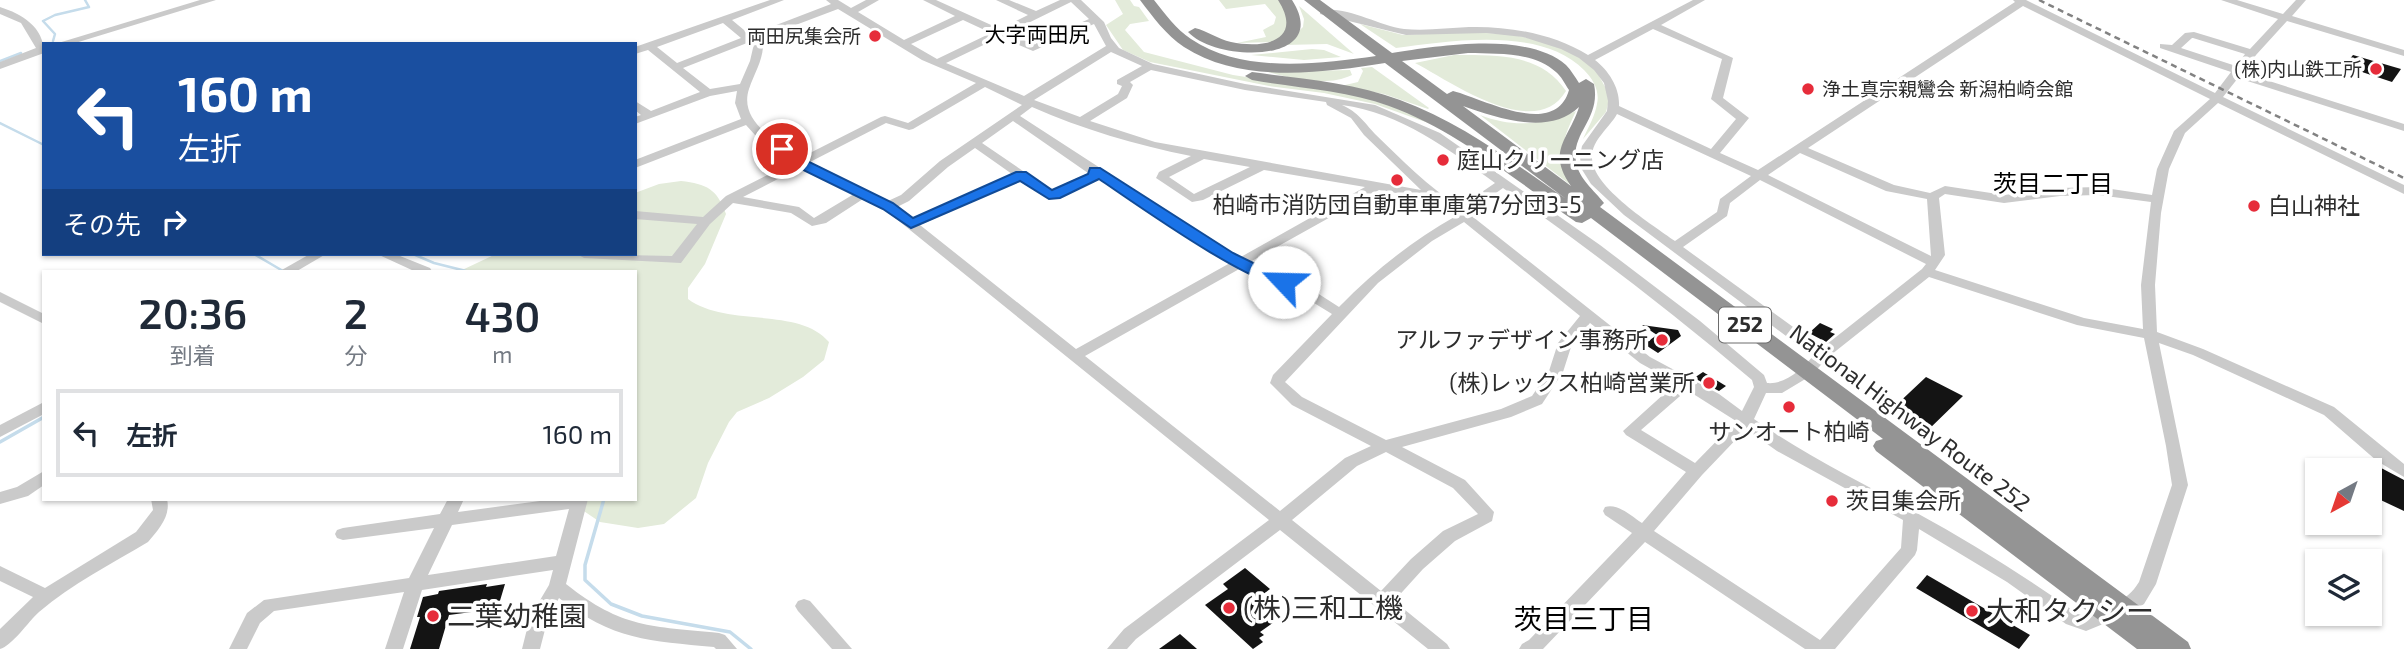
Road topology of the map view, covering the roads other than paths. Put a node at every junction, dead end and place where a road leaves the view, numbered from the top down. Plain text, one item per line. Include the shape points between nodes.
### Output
1 (211, 0) edge
2 (779, 0) edge
3 (874, 0) edge
4 (928, 0) edge
5 (1002, 0) edge
6 (1068, 0) edge
7 (1075, 0) edge
8 (1147, 0) edge
9 (1164, 0) edge
10 (1285, 0) edge
11 (1295, 0) edge
12 (1700, 0) edge
13 (2226, 0) edge
14 (2301, 0) edge
15 (2020, 1) edge
16 (835, 3) edge
17 (1317, 6) edge
18 (0, 10) edge
19 (850, 12) junction
20 (1037, 15) junction
21 (963, 16) junction
22 (2284, 17) junction
23 (724, 19) junction
24 (1096, 19) junction
25 (1171, 20) junction
26 (1653, 25) junction
27 (999, 33) junction
28 (751, 39) junction
29 (67, 42) edge
30 (903, 44) junction
31 (649, 46) junction
32 (42, 47) edge
33 (1112, 47) junction
34 (42, 49) edge
35 (637, 50) edge
36 (1409, 53) junction
37 (2252, 53) junction
38 (2404, 53) edge
39 (1589, 59) junction
40 (937, 63) junction
41 (0, 66) edge
42 (1150, 66) junction
43 (676, 67) junction
44 (2238, 73) junction
45 (985, 83) junction
46 (744, 87) junction
47 (708, 93) junction
48 (1321, 97) junction
49 (2217, 97) junction
50 (1028, 102) junction
51 (637, 106) edge
52 (1614, 108) junction
53 (649, 115) junction
54 (1013, 116) junction
55 (637, 120) edge
56 (746, 121) junction
57 (1080, 122) junction
58 (2404, 128) edge
59 (975, 143) junction
60 (1798, 148) junction
61 (1713, 154) junction
62 (1202, 155) junction
63 (637, 163) edge
64 (800, 163) junction
65 (1262, 166) junction
66 (1095, 170) junction
67 (1021, 175) junction
68 (1759, 175) junction
69 (1504, 182) junction
70 (1375, 187) junction
71 (2404, 190) edge
72 (863, 194) junction
73 (1434, 196) junction
74 (1933, 197) junction
75 (730, 199) junction
76 (2157, 199) junction
77 (888, 206) junction
78 (1462, 214) junction
79 (637, 215) edge
80 (1583, 219) junction
81 (706, 221) junction
82 (911, 224) junction
83 (1675, 247) junction
84 (315, 256) edge
85 (389, 256) edge
86 (615, 256) edge
87 (1240, 263) junction
88 (1930, 267) junction
89 (289, 270) edge
90 (423, 270) edge
91 (0, 296) edge
92 (1708, 297) junction
93 (1341, 314) junction
94 (1587, 317) junction
95 (42, 319) edge
96 (2150, 335) junction
97 (1822, 355) junction
98 (1074, 356) junction
99 (1801, 376) junction
100 (1684, 384) junction
101 (1761, 387) junction
102 (42, 408) edge
103 (1745, 421) junction
104 (0, 432) edge
105 (1386, 446) junction
106 (1696, 471) junction
107 (2404, 471) edge
108 (42, 478) edge
109 (0, 498) edge
110 (160, 501) edge
111 (455, 501) edge
112 (580, 502) edge
113 (1611, 511) dead end
114 (1911, 517) junction
115 (446, 520) junction
116 (1279, 521) junction
117 (1643, 533) junction
118 (343, 534) dead end
119 (564, 562) junction
120 (0, 573) edge
121 (415, 584) junction
122 (557, 586) junction
123 (46, 596) junction
124 (1382, 602) junction
125 (804, 606) dead end
126 (2117, 612) junction
127 (0, 642) edge
128 (238, 649) edge
129 (394, 649) edge
130 (531, 649) edge
131 (728, 649) edge
132 (843, 649) edge
133 (1116, 649) edge
134 (1441, 649) edge
135 (1528, 649) edge
136 (1822, 649) edge
137 (2155, 649) edge
138 (2179, 649) edge

1 - 29 street
2 - 23 street
3 - 19 street
4 - 21 street
5 - 20 street
6 - 20 street
7 - 24 street
8 - 25 highway
9 - 25 highway
10 - 25 highway via 1297,17 1296,29 1287,39 1261,48 1220,44
11 - 80 highway, National Highway Route 252 / 252
12 - 26 street
13 - 22 street
14 - 22 street
15 - 49 street
15 - 60 street
16 - 19 street
16 - 28 street
17 - 36 highway via 1437,88 1486,110 1542,117 1570,107 1577,95 1564,71 1520,52 1478,48
17 - 39 street via 1386,29 1511,33 1552,42
17 - 92 highway, National Highway Route 252 / 252
18 - 32 street via 25,21
19 - 30 street
20 - 27 street
21 - 27 street
21 - 30 street
22 - 37 street
22 - 38 street
23 - 28 street
23 - 31 street
24 - 27 street via 1038,48
24 - 33 street
25 - 36 highway via 1188,44 1226,60 1273,66
25 - 80 highway via 1181,50 1215,67 1352,92 1422,115
26 - 39 street
26 - 61 street via 1728,58 1717,99 1743,118
27 - 40 street
28 - 43 street
28 - 46 street via 758,56
30 - 40 street
31 - 35 street
31 - 43 street
33 - 42 street
33 - 50 street via 1029,97
34 - 41 street
36 - 92 highway via 1465,43 1506,45 1542,53 1573,69 1585,81 1589,95 1566,150 1573,177 1604,211
37 - 44 street
37 - 44 street via 2194,35 2169,48
39 - 52 street via 1607,78
40 - 45 street
42 - 48 street via 1245,87
42 - 57 street via 1121,82 1128,85 1123,96
43 - 47 street
44 - 49 street
44 - 58 street
45 - 50 street
45 - 64 street via 909,127 885,118
46 - 47 street
46 - 56 street via 740,105
47 - 53 street
48 - 69 street via 1375,108 1436,135
48 - 73 street via 1355,116
49 - 71 street
49 - 76 street via 2180,131 2163,169
50 - 54 street
50 - 57 street
51 - 53 street
52 - 61 street
52 - 83 street via 1591,139 1587,166 1608,194
53 - 55 street
54 - 59 street
54 - 66 street
56 - 63 street
56 - 64 street
57 - 62 street
59 - 67 street
59 - 77 street
60 - 68 street
60 - 74 street via 1890,188
61 - 68 street
62 - 65 street
62 - 65 street via 1162,178 1192,198
64 - 72 street
64 - 75 street
65 - 70 street
66 - 67 street via 1094,176 1055,195
66 - 87 street
67 - 82 street
68 - 83 street via 1724,202 1723,213
68 - 88 street
69 - 78 street
69 - 101 street via 1695,324 1759,378
70 - 73 street
70 - 87 street
72 - 75 street via 812,222 795,209
72 - 77 street
73 - 78 street
74 - 76 street via 1945,190 2004,199 2098,191
74 - 88 street via 1938,255
75 - 81 street
76 - 96 street via 2148,285
77 - 82 street
78 - 93 street via 1373,280
78 - 94 street
79 - 81 street
80 - 99 highway, National Highway Route 252 / 252
81 - 86 street via 676,260
82 - 98 street
83 - 97 street
84 - 89 street
85 - 90 street
87 - 93 street via 1306,292
87 - 98 street
88 - 96 street via 2082,323
88 - 97 street
91 - 95 street
92 - 99 highway, National Highway Route 252 / 252
93 - 105 street via 1277,383 1297,401
94 - 100 street
94 - 105 street via 1565,343 1556,372 1537,400
96 - 107 street via 2329,411 2371,450
96 - 126 street via 2180,485 2147,584 2138,599
97 - 99 street
98 - 116 street
99 - 101 street via 1777,389
99 - 126 highway, National Highway Route 252 / 252
100 - 103 street via 1714,398
100 - 106 street via 1631,431
101 - 103 street
102 - 104 street
103 - 106 street
103 - 114 street via 1819,469
105 - 116 street via 1351,462
105 - 124 street via 1459,484 1486,517 1449,536
106 - 117 street
108 - 109 street via 22,492
110 - 123 street via 162,510 142,537
111 - 115 street
112 - 115 street
112 - 119 street
113 - 117 street
114 - 126 street via 2013,577 2071,619 2086,624
114 - 136 street via 1909,550
115 - 118 street
115 - 121 street
116 - 124 street
116 - 133 street
117 - 135 street
117 - 136 street
119 - 121 street
119 - 122 street
120 - 123 street
121 - 128 street via 270,605 253,618
121 - 129 street
122 - 130 street via 539,617
122 - 131 street via 612,623 719,640
123 - 127 street via 21,615
124 - 134 street
125 - 132 street
126 - 137 highway, National Highway Route 252 / 252
126 - 138 highway, National Highway Route 252 / 252

